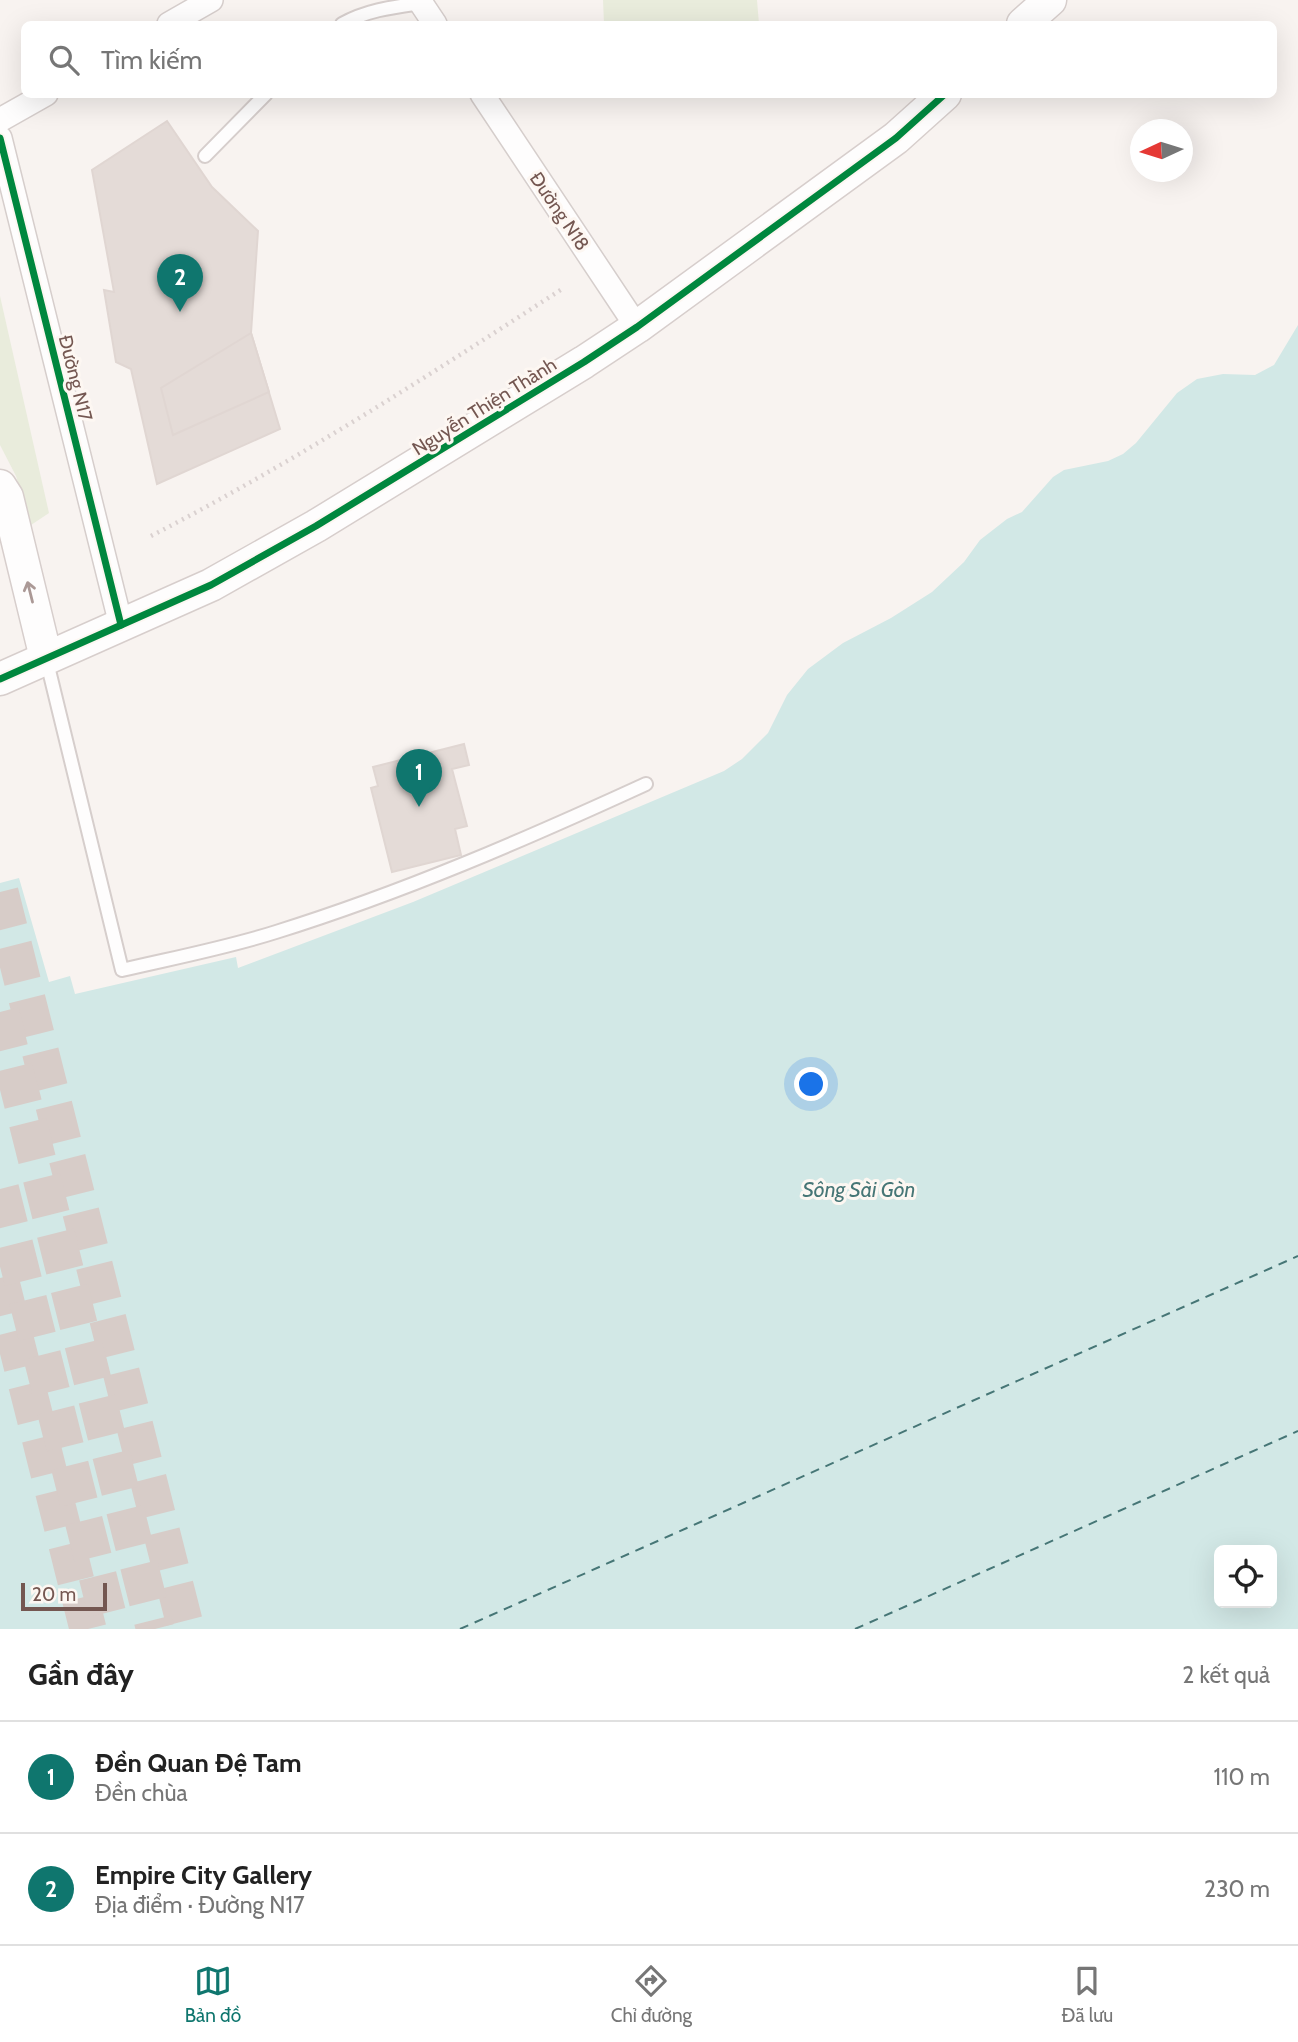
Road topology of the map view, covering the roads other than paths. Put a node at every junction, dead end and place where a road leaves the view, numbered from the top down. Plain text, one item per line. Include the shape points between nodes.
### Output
1 (211, 0) edge
2 (1050, 0) edge
3 (420, 2) edge
4 (174, 21) edge
5 (348, 21) edge
6 (433, 21) edge
7 (1026, 21) edge
8 (39, 98) edge
9 (262, 98) edge
10 (485, 98) edge
11 (940, 98) edge
12 (0, 120) edge
13 (0, 138) edge
14 (205, 156) dead end
15 (637, 327) junction
16 (0, 486) edge
17 (121, 625) junction
18 (46, 658) junction
19 (0, 679) edge
20 (646, 784) dead end

1 - 4 street
2 - 7 street
3 - 5 lane via 375,10
3 - 6 street
8 - 12 street
9 - 14 lane
10 - 15 street, Đường N18
11 - 15 street, Nguyễn Thiện Thành via 896,138
13 - 17 street, Đường N17
15 - 17 street, Nguyễn Thiện Thành via 316,526 211,585
18 -> 16 street via 7,497
17 - 18 street, Nguyễn Thiện Thành
18 - 19 street, Nguyễn Thiện Thành
18 - 20 lane via 122,970 274,933 395,892

